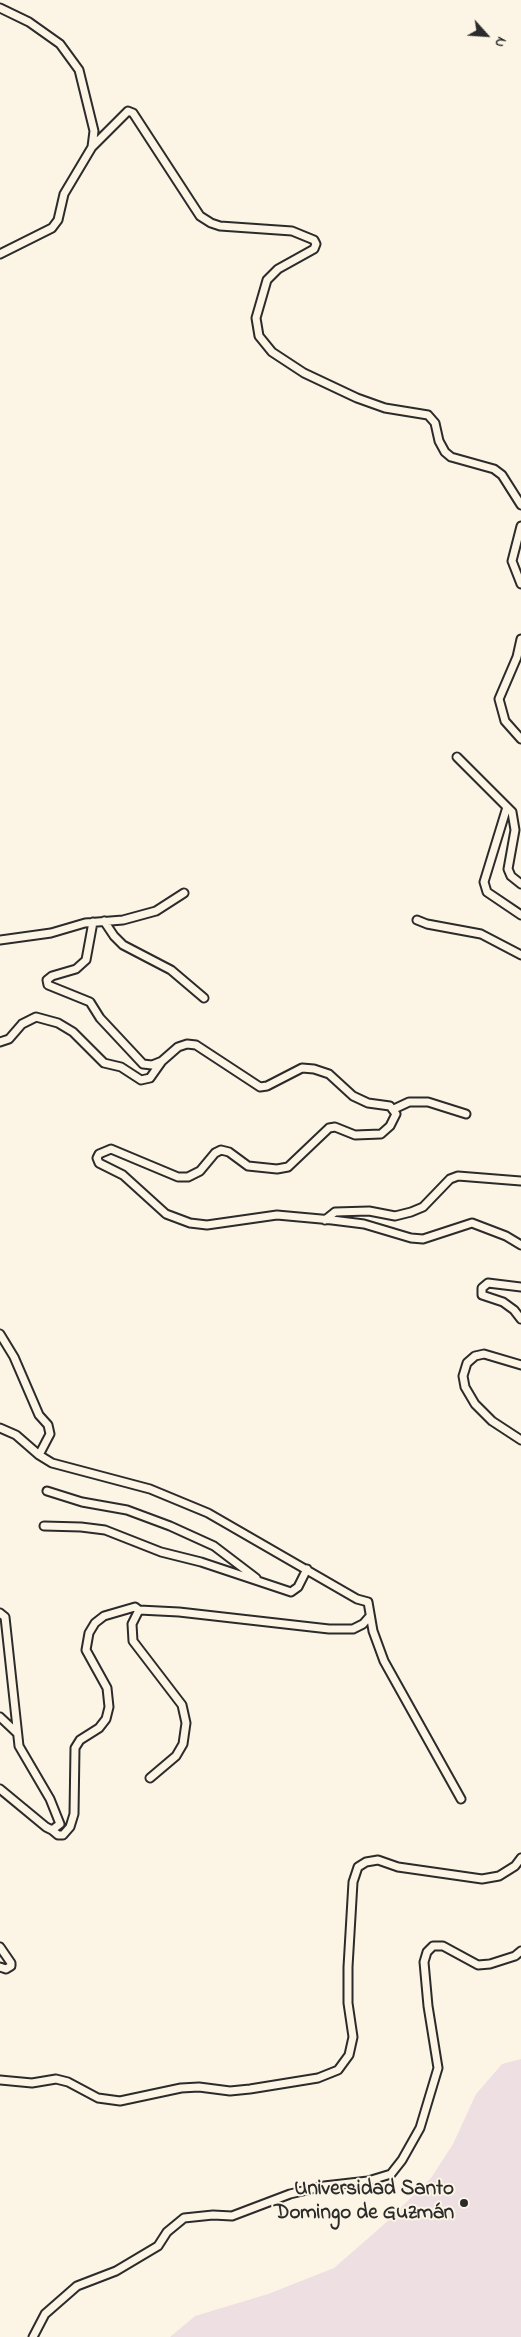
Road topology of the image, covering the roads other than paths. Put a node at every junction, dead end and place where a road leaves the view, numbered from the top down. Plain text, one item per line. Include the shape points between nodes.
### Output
1 (0, 8) edge
2 (92, 147) junction
3 (0, 254) edge
4 (521, 505) edge
5 (521, 526) edge
6 (521, 584) edge
7 (521, 639) edge
8 (521, 739) edge
9 (457, 758) dead end
10 (507, 807) junction
11 (521, 884) edge
12 (184, 893) dead end
13 (521, 915) edge
14 (417, 920) dead end
15 (93, 922) junction
16 (104, 922) junction
17 (0, 940) edge
18 (521, 955) edge
19 (204, 998) dead end
20 (0, 1042) edge
21 (162, 1061) junction
22 (394, 1109) junction
23 (466, 1114) dead end
24 (521, 1181) edge
25 (325, 1220) junction
26 (521, 1244) edge
27 (521, 1287) edge
28 (518, 1312) edge
29 (521, 1319) edge
30 (0, 1334) edge
31 (521, 1365) edge
32 (0, 1428) edge
33 (521, 1440) edge
34 (40, 1455) junction
35 (47, 1491) dead end
36 (44, 1526) dead end
37 (308, 1569) junction
38 (260, 1581) junction
39 (140, 1610) junction
40 (0, 1613) edge
41 (370, 1616) junction
42 (0, 1717) edge
43 (17, 1733) junction
44 (150, 1778) dead end
45 (1, 1789) edge
46 (461, 1799) dead end
47 (52, 1830) junction
48 (521, 1858) edge
49 (0, 1947) edge
50 (521, 1951) edge
51 (0, 1967) edge
52 (0, 2080) edge
53 (33, 2337) edge

1 - 2 street via 29,22 60,44 79,70 94,132
2 - 3 street via 64,194 58,220 52,228
2 - 4 street via 128,111 132,112 200,216 220,226 292,231 314,240 314,249 278,269 267,280 256,318 259,336 272,352 304,374 386,408 428,415 435,423 445,452 451,457 494,469 502,475
5 - 6 street via 512,561
7 - 8 street via 499,699 505,721
9 - 10 street
10 - 11 street via 512,812 515,830 508,868 511,876
10 - 13 street via 484,882 488,892
12 - 16 street via 156,911
14 - 18 street via 481,934
15 - 16 street
15 - 17 street via 51,933
15 - 21 street via 86,960 76,969 52,976 47,980 48,985 90,1002 100,1018 143,1064
16 - 19 street via 123,945 171,970
20 - 21 street via 10,1039 29,1019 44,1018 82,1038 104,1063 121,1067 141,1080 150,1078
21 - 22 street via 178,1047 196,1044 260,1087 302,1068 314,1069 329,1074 353,1096
22 - 23 street via 409,1102 428,1102
22 - 25 street via 396,1114 390,1126 381,1134 355,1135 330,1128 288,1166 277,1169 248,1166 221,1150 200,1171 188,1177 178,1177 112,1149 97,1158 99,1163 124,1176 166,1214 190,1223 207,1225 277,1215
24 - 25 street via 458,1176 450,1179 423,1207 412,1212 396,1216 369,1211 335,1212
25 - 26 street via 364,1224 423,1239 472,1223
27 - 28 street via 488,1283 482,1288 482,1295 503,1302
28 - 29 street
30 - 34 street via 14,1357 39,1415 48,1425 50,1434
31 - 33 street via 484,1354 466,1363 463,1376 475,1404 492,1422
32 - 34 street via 16,1435
34 - 37 street via 52,1463 150,1489 186,1503
35 - 38 street via 82,1502 127,1510 170,1526 214,1546
36 - 38 street via 105,1530 160,1552
37 - 38 street via 298,1587 291,1592
37 - 41 street via 357,1599 368,1602
39 - 41 street via 329,1629 353,1628
39 - 44 street via 132,1624 133,1641 182,1705 186,1723 183,1744 176,1756
39 - 47 street via 135,1607 104,1616 89,1633 86,1650 107,1688 109,1707 99,1728 80,1740 75,1748 72,1821 65,1834 58,1835
40 - 43 street via 5,1618
41 - 46 street via 378,1646 391,1675
42 - 43 street
43 - 47 street via 19,1746 58,1816 60,1824
45 - 47 street
48 - 52 street via 499,1876 482,1879 398,1867 378,1860 358,1867 353,1882 348,1967 348,2004 353,2037 349,2055 338,2070 318,2078 250,2089 181,2088 120,2101 98,2098 56,2079 32,2083
49 - 51 street via 11,1963 6,1969
50 - 53 street via 515,1956 478,1965 444,1946 433,1946 427,1952 424,1962 428,2006 438,2068 420,2128 391,2174 290,2194 232,2216 184,2218 167,2232 158,2246 116,2271 77,2286 45,2314

